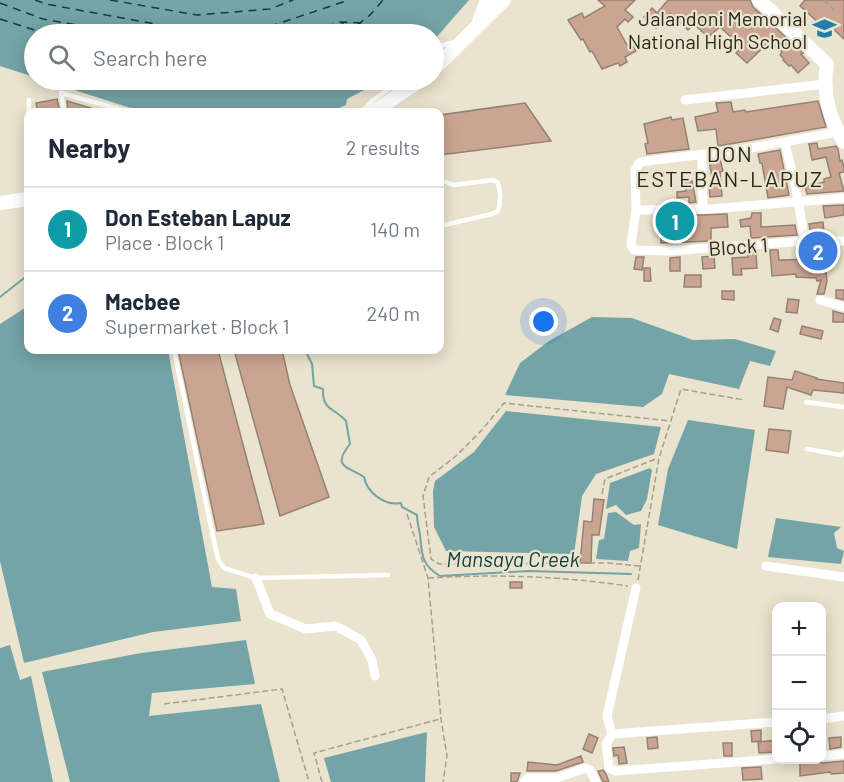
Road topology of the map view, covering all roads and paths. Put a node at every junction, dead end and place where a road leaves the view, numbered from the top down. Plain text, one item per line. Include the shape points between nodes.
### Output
1 (488, 0) edge
2 (504, 0) edge
3 (759, 0) edge
4 (824, 0) edge
5 (834, 10) dead end
6 (478, 27) junction
7 (463, 41) junction
8 (444, 45) edge
9 (444, 59) edge
10 (825, 84) junction
11 (407, 90) edge
12 (28, 100) dead end
13 (685, 100) dead end
14 (391, 101) edge
15 (28, 108) edge
16 (63, 108) edge
17 (114, 108) edge
18 (365, 108) edge
19 (841, 137) edge
20 (785, 143) junction
21 (702, 155) junction
22 (444, 181) edge
23 (844, 198) edge
24 (24, 200) edge
25 (799, 202) junction
26 (0, 203) edge
27 (636, 210) junction
28 (703, 210) junction
29 (444, 225) edge
30 (805, 241) junction
31 (844, 242) edge
32 (820, 300) dead end
33 (844, 307) edge
34 (175, 354) edge
35 (744, 400) dead end
36 (806, 402) dead end
37 (844, 407) edge
38 (670, 421) junction
39 (807, 449) dead end
40 (844, 452) edge
41 (659, 458) junction
42 (602, 494) dead end
43 (407, 514) dead end
44 (640, 566) junction
45 (766, 566) dead end
46 (388, 575) dead end
47 (844, 577) edge
48 (256, 578) junction
49 (428, 578) junction
50 (636, 588) junction
51 (375, 676) dead end
52 (164, 704) dead end
53 (844, 716) edge
54 (826, 718) edge
55 (441, 719) junction
56 (772, 722) edge
57 (612, 734) junction
58 (844, 754) edge
59 (826, 756) edge
60 (772, 759) edge
61 (309, 782) edge
62 (322, 782) edge
63 (443, 782) edge
64 (524, 782) edge
65 (596, 782) edge

1 - 6 main road
2 - 6 main road
3 - 10 main road via 827,64
4 - 5 path
6 - 7 main road
7 - 8 lane
7 - 9 main road
10 - 13 street
10 - 19 main road via 830,116
11 - 14 main road
12 - 15 lane
14 - 18 lane via 372,101
16 - 17 lane via 60,93
19 - 20 street
20 - 21 street
20 - 25 street
21 - 27 street via 637,164
21 - 28 street
22 - 29 lane via 454,185 493,180 499,186 500,205 492,214
23 - 25 street
24 - 26 main road
25 - 28 street
25 - 30 street
27 - 28 street
27 - 30 street, Block 1 via 631,245 639,251
30 - 31 street, Block 1
32 - 33 street
34 - 48 lane via 218,559 224,568
35 - 38 path via 681,389
36 - 37 lane
38 - 41 path
38 - 44 path via 504,403 456,456 429,477 423,496 431,559 439,564
39 - 40 lane via 841,455
41 - 42 path via 605,479
41 - 44 path
43 - 49 path
44 - 50 path
45 - 47 street
46 - 48 lane
48 - 51 street via 270,614 306,629 336,626 361,640 372,660
49 - 50 path via 490,574 580,579
49 - 55 path
50 - 57 street via 607,716
52 - 61 path via 282,689
53 - 54 street
55 - 62 path via 314,753
55 - 63 path via 447,756
56 - 57 street
57 - 60 street via 606,744 611,771
58 - 59 street
64 - 65 street via 528,778 557,778 586,768

